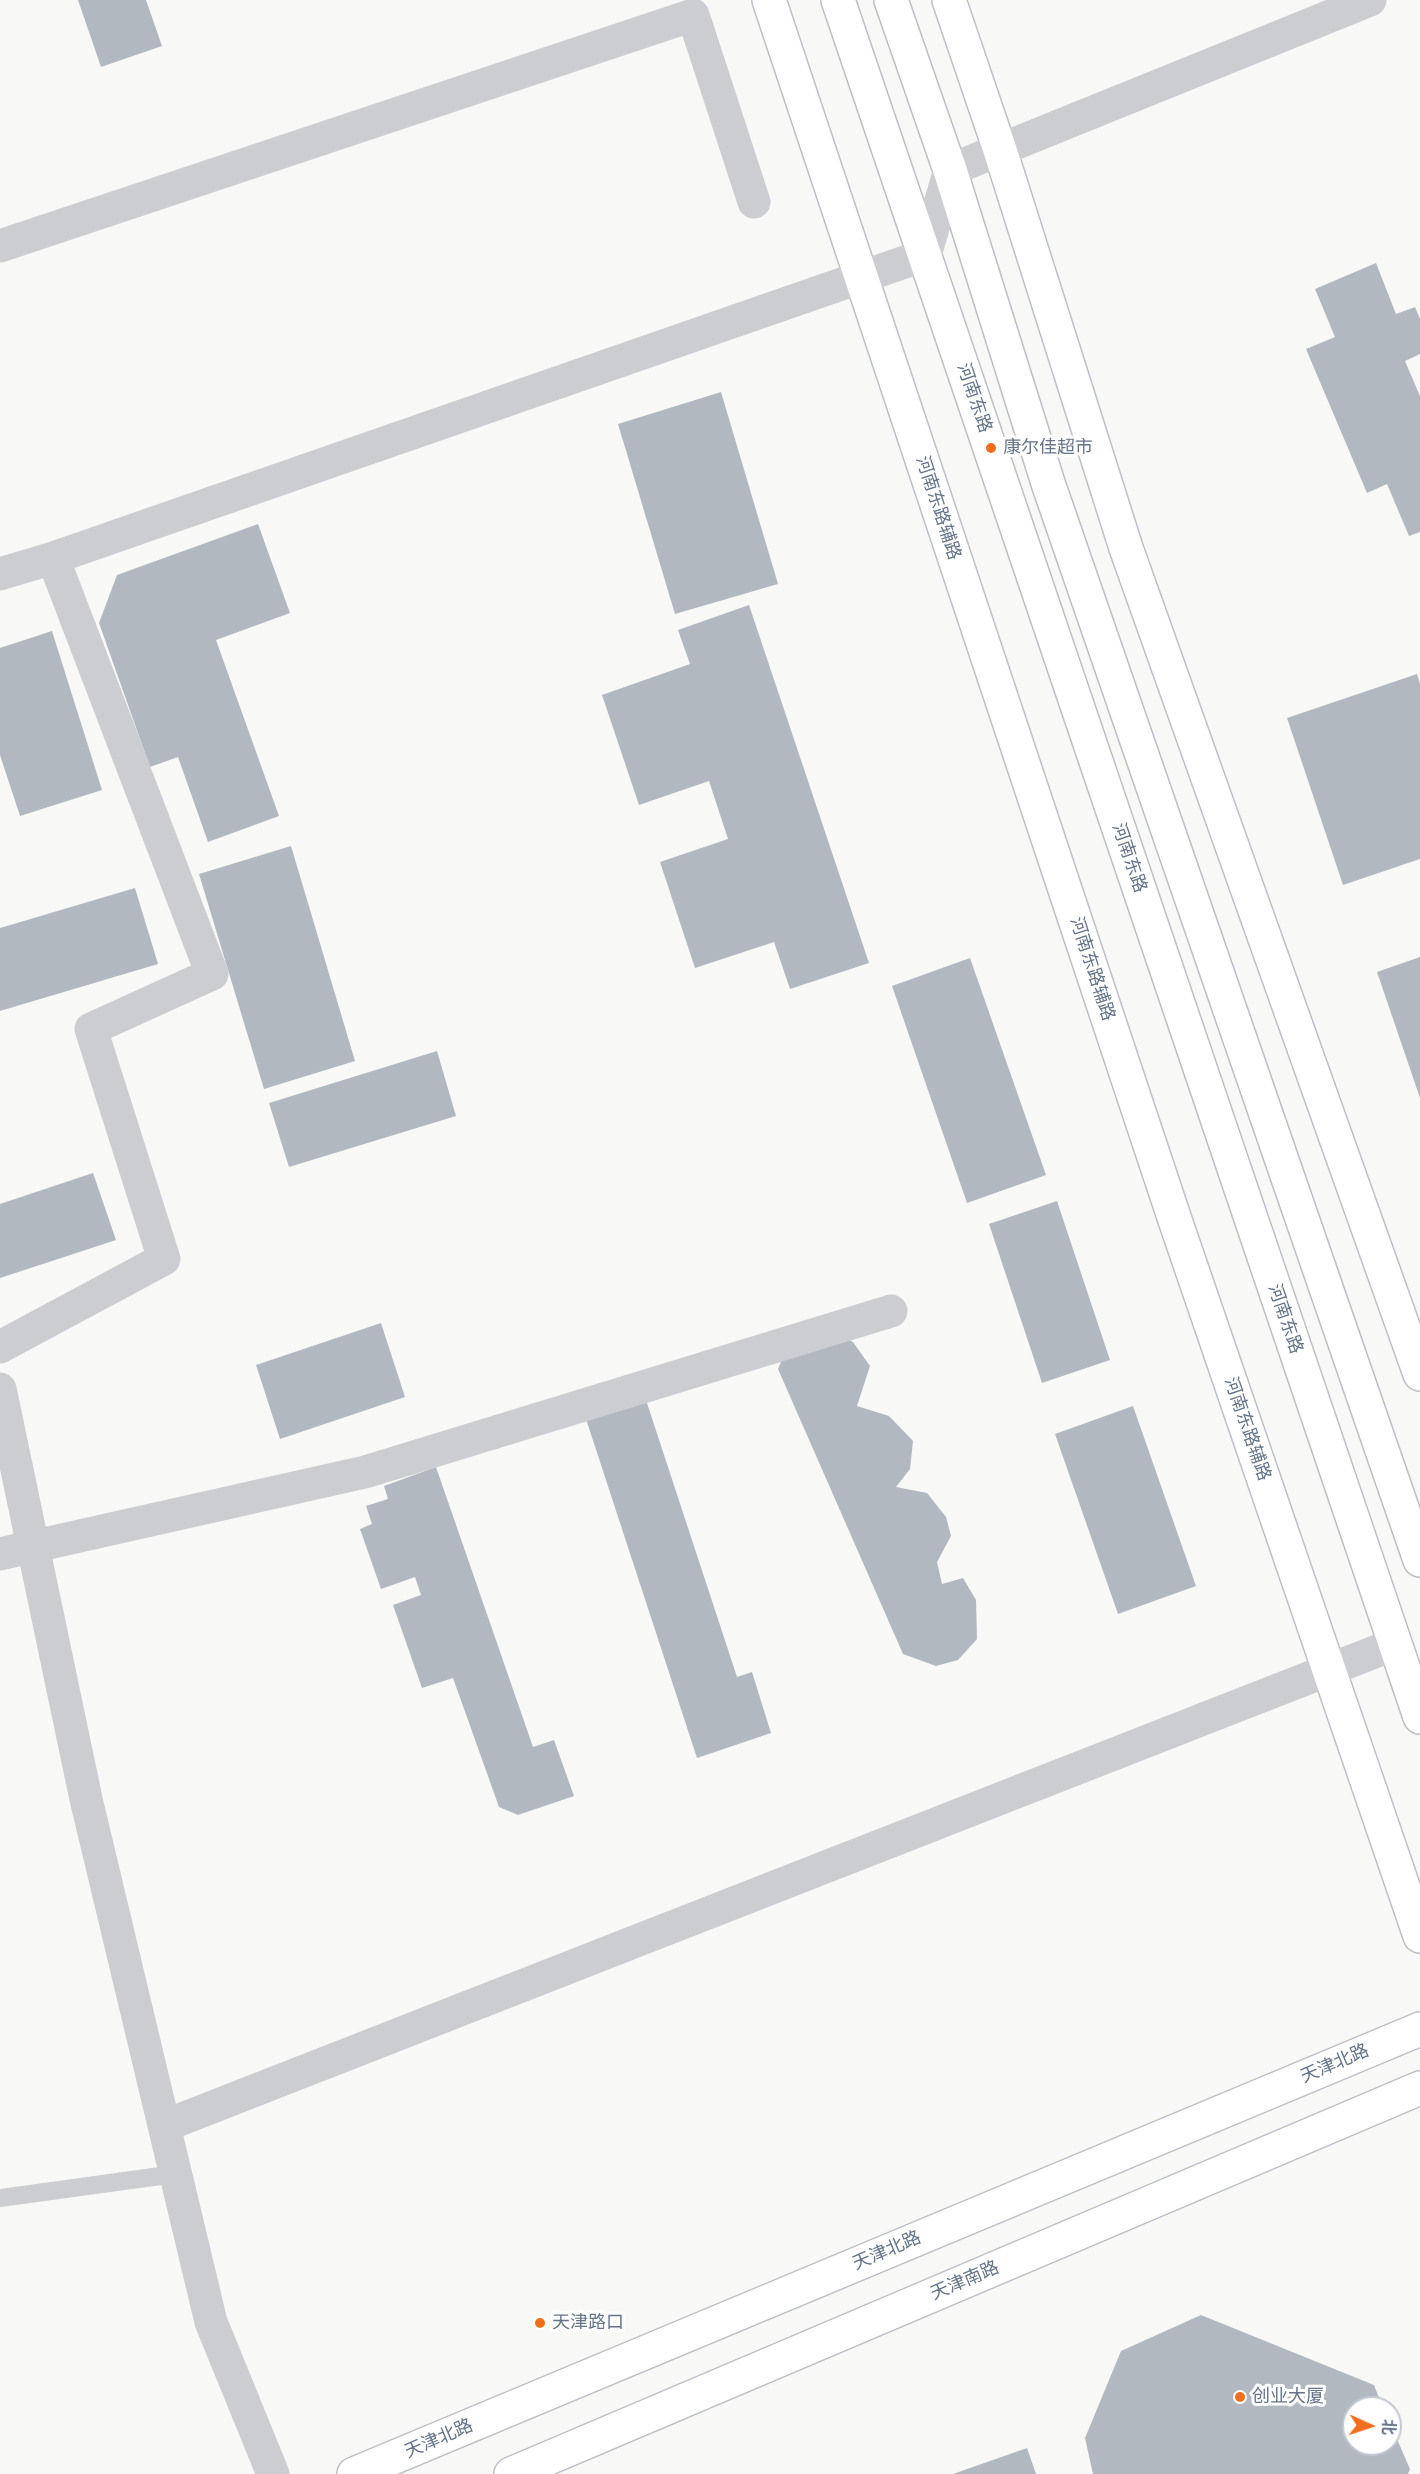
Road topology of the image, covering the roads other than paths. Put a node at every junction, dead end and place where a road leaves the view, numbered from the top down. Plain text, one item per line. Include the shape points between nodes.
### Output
1 (769, 0) edge
2 (838, 0) edge
3 (891, 0) edge
4 (949, 0) edge
5 (1370, 0) edge
6 (1000, 150) junction
7 (950, 170) junction
8 (754, 202) dead end
9 (0, 246) edge
10 (925, 255) junction
11 (861, 277) junction
12 (53, 558) junction
13 (0, 574) edge
14 (891, 1311) dead end
15 (0, 1347) edge
16 (1420, 1374) edge
17 (0, 1389) edge
18 (33, 1546) junction
19 (0, 1554) edge
20 (1420, 1560) edge
21 (1395, 1644) junction
22 (1330, 1669) junction
23 (1420, 1717) edge
24 (1420, 1936) edge
25 (1420, 2029) edge
26 (1420, 2088) edge
27 (164, 2126) junction
28 (175, 2174) junction
29 (0, 2198) edge
30 (273, 2474) edge
31 (354, 2474) edge
32 (511, 2474) edge

1 - 11 street, 河南东路辅路
2 - 10 street, 河南东路
3 - 7 street
4 - 6 street
5 - 6 street
6 - 7 street
6 - 16 street via 1126,548
7 - 10 street
7 - 20 street via 1048,483
8 - 9 street via 693,15
10 - 11 street
10 - 21 street, 河南东路
11 - 12 street
11 - 22 street, 河南东路辅路 via 1175,1220
12 - 13 street
12 - 15 street via 212,974 92,1029 164,1258
14 - 18 street via 365,1472
17 - 18 street
18 - 19 street
18 - 27 street via 86,1799
21 - 22 street
21 - 23 street, 河南东路
22 - 24 street, 河南东路辅路
22 - 27 street
25 - 31 street, 天津北路
26 - 32 street, 天津南路
27 - 28 street
28 - 29 lane
28 - 30 street via 211,2322

